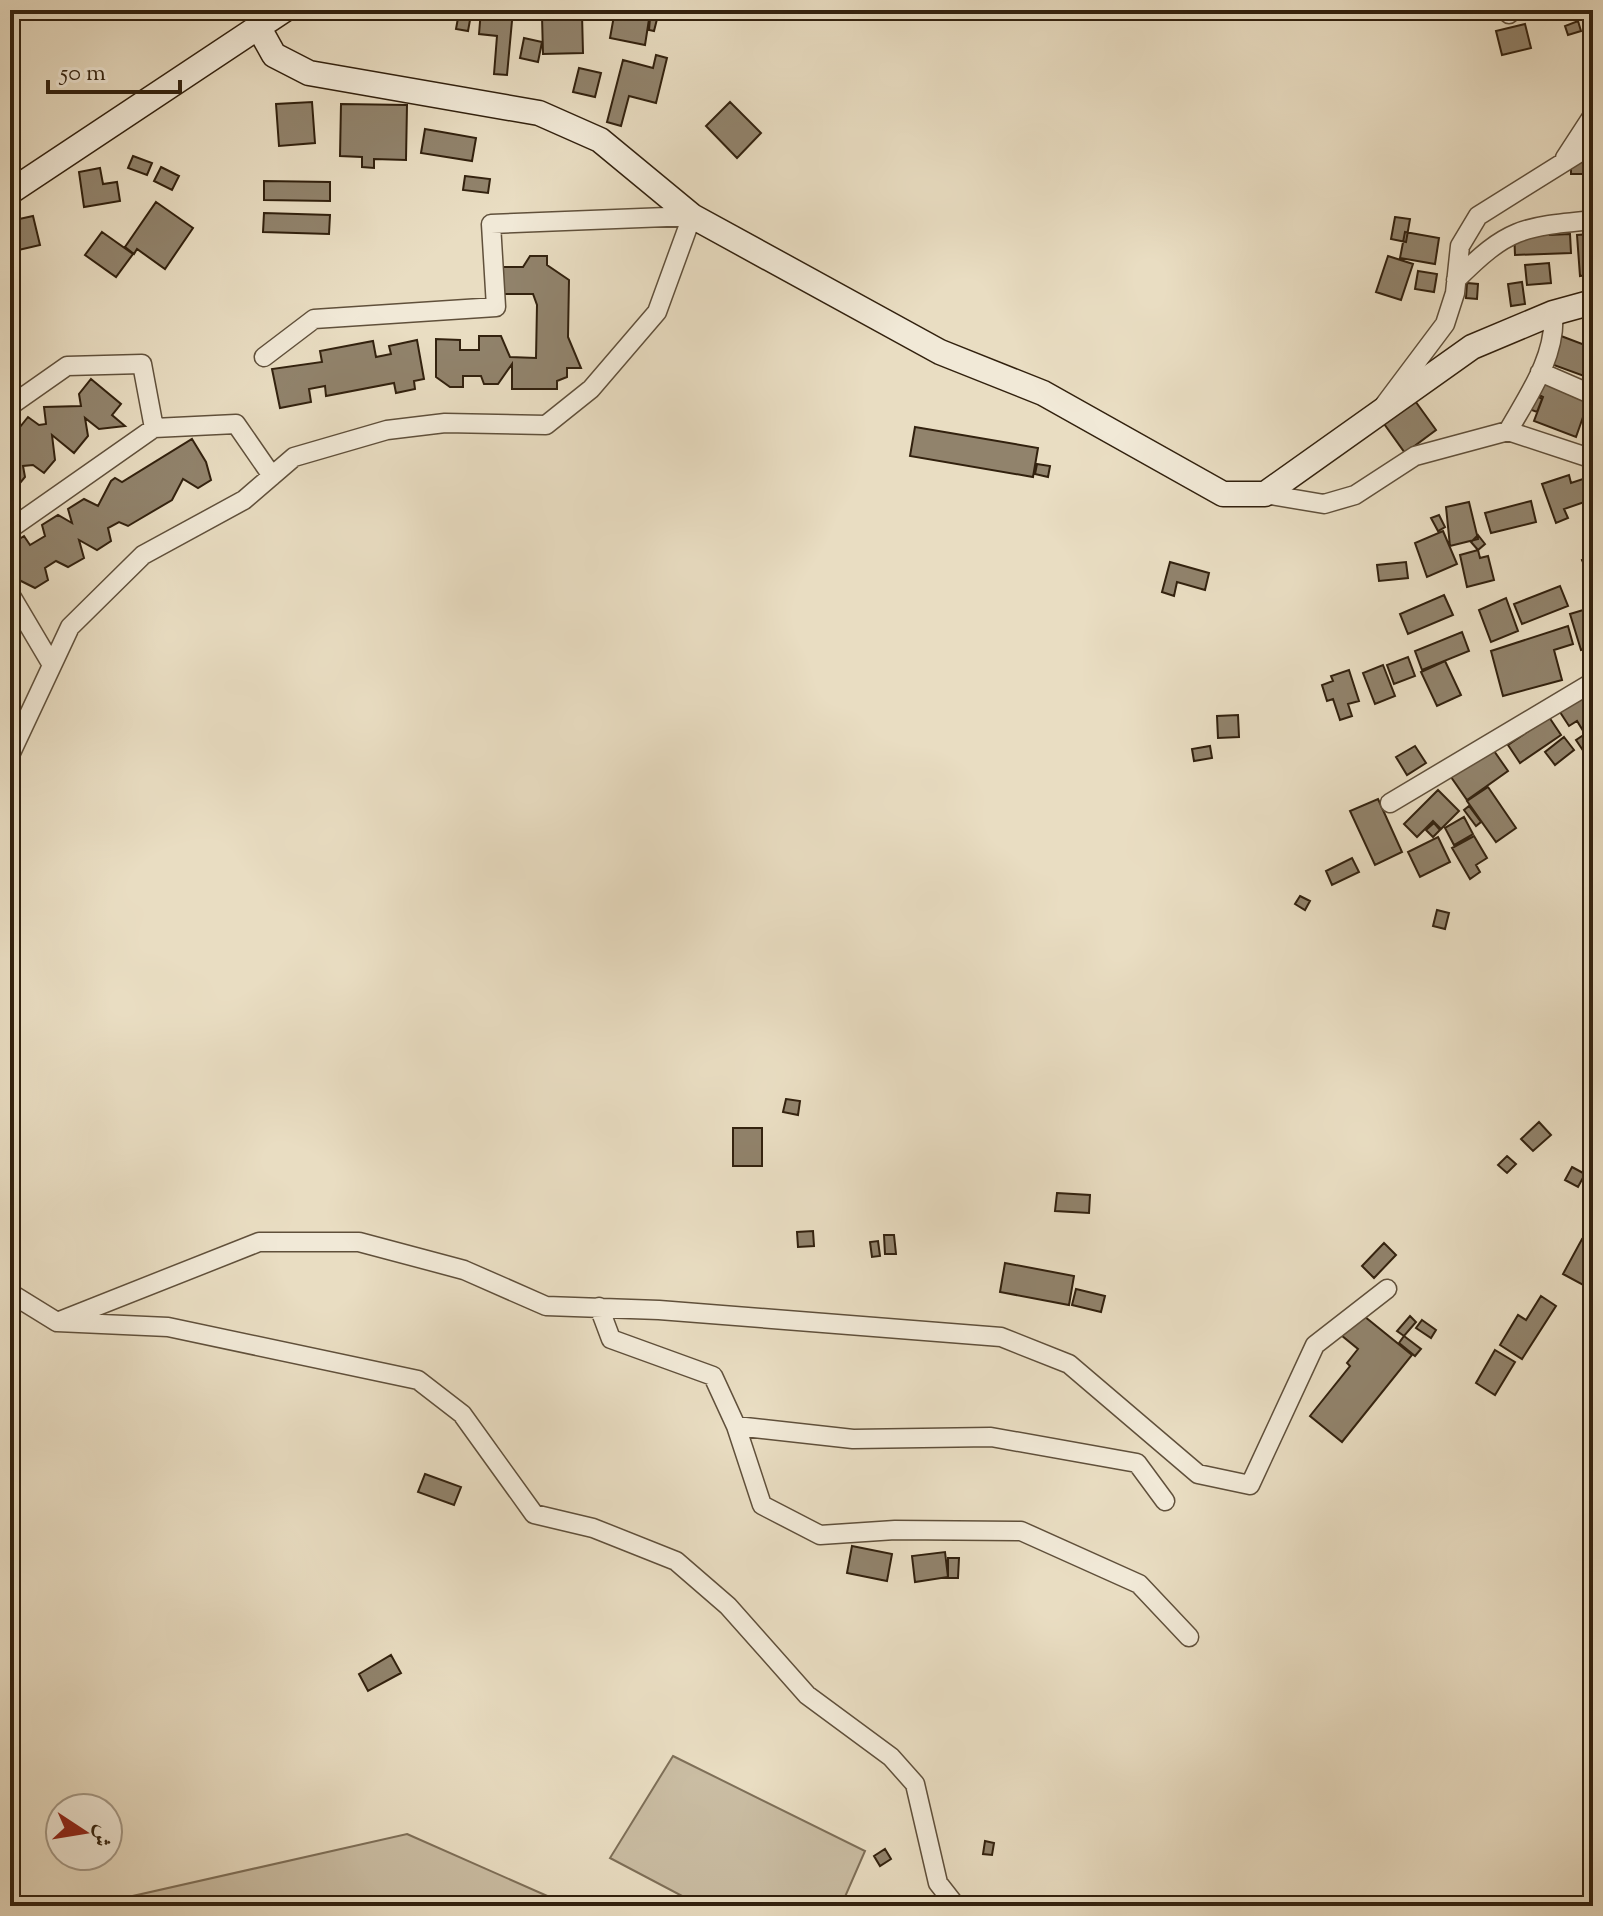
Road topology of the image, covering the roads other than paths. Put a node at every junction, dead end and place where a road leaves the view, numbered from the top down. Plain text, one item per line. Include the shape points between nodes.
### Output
1 (284, 10) edge
2 (259, 28) junction
3 (1593, 115) edge
4 (1593, 144) edge
5 (1562, 164) junction
6 (10, 192) edge
7 (692, 216) junction
8 (1593, 220) edge
9 (1456, 280) junction
10 (1593, 302) edge
11 (1553, 313) junction
12 (264, 357) dead end
13 (1540, 372) junction
14 (1593, 395) edge
15 (10, 406) edge
16 (1377, 416) junction
17 (154, 428) junction
18 (1508, 431) junction
19 (1593, 459) edge
20 (272, 476) junction
21 (1265, 494) junction
22 (10, 529) edge
23 (10, 594) edge
24 (52, 665) junction
25 (1593, 682) edge
26 (10, 755) edge
27 (1390, 803) dead end
28 (1387, 1289) dead end
29 (10, 1293) edge
30 (599, 1307) junction
31 (57, 1322) junction
32 (736, 1426) junction
33 (1165, 1501) dead end
34 (1189, 1637) dead end
35 (956, 1906) edge

1 - 2 main road
2 - 6 main road
2 - 7 main road via 274,55 309,73 539,113 600,140
3 - 5 street
4 - 5 street
5 - 9 street via 1478,216 1460,246
7 - 12 street via 491,224 496,307 314,319
7 - 20 street via 657,312 591,389 546,425 445,423 387,430 294,457
7 - 21 main road via 940,352 1043,393 1223,494
8 - 9 street via 1522,229 1491,245
9 - 16 street via 1445,324
10 - 11 main road
11 - 13 street via 1555,330
11 - 16 main road via 1472,347
13 - 14 street
13 - 18 street
15 - 17 street via 67,366 142,364
16 - 21 main road
17 - 20 street via 236,424
17 - 22 street
18 - 19 street
18 - 21 street via 1415,456 1355,495 1324,504
20 - 24 street via 244,500 143,555 70,627
23 - 24 street
24 - 26 street
25 - 27 street
28 - 30 street via 1315,1345 1250,1485 1198,1474 1069,1364 1001,1337
29 - 31 street
30 - 31 street via 546,1306 464,1270 359,1242 259,1242
30 - 32 street via 611,1339 713,1376
31 - 35 street via 168,1327 418,1380 462,1414 534,1514 593,1528 676,1561 728,1606 807,1695 891,1757 915,1784 938,1883
32 - 33 street via 853,1439 991,1437 1137,1463
32 - 34 street via 762,1505 820,1535 1021,1531 1139,1584

